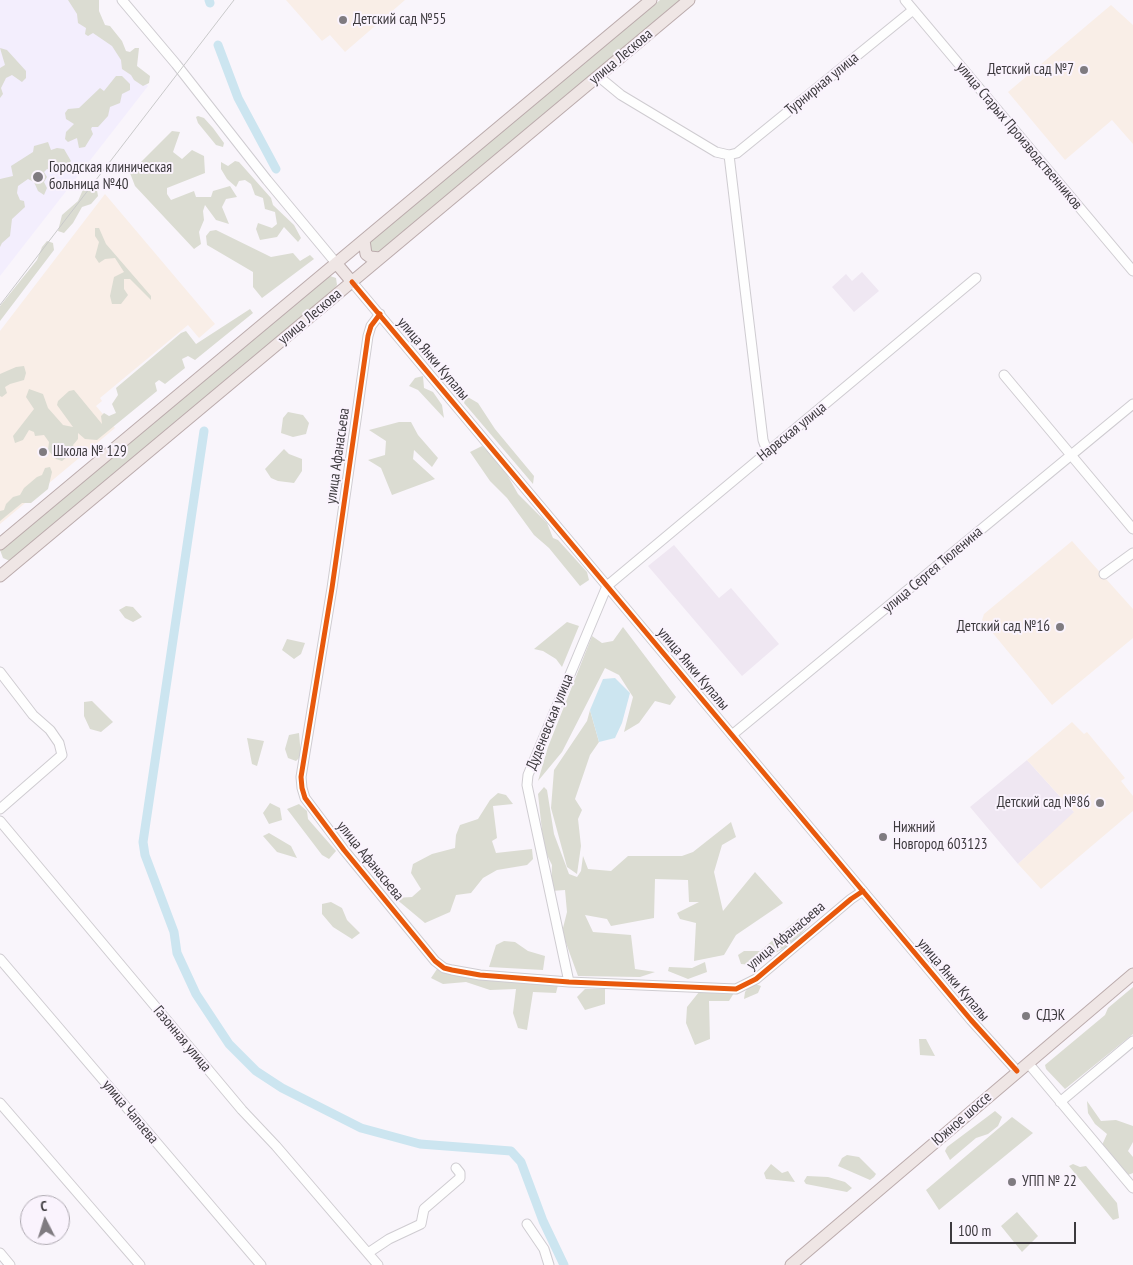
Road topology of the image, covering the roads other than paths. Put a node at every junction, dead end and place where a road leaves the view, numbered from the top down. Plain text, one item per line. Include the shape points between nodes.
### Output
1 (122, 0) edge
2 (651, 0) edge
3 (689, 0) edge
4 (905, 0) edge
5 (913, 10) junction
6 (598, 76) junction
7 (729, 155) junction
8 (364, 240) junction
9 (380, 258) junction
10 (336, 263) junction
11 (1133, 271) edge
12 (976, 278) dead end
13 (352, 282) junction
14 (380, 314) junction
15 (1004, 375) dead end
16 (1133, 404) edge
17 (767, 451) junction
18 (1071, 454) junction
19 (1133, 529) edge
20 (0, 544) edge
21 (1133, 553) edge
22 (1104, 574) dead end
23 (0, 576) edge
24 (607, 586) junction
25 (0, 672) edge
26 (732, 735) junction
27 (0, 809) edge
28 (0, 821) edge
29 (863, 891) junction
30 (0, 960) edge
31 (1133, 974) edge
32 (569, 982) junction
33 (1133, 1041) edge
34 (1028, 1063) junction
35 (1017, 1072) junction
36 (0, 1102) edge
37 (1060, 1102) junction
38 (456, 1168) dead end
39 (1133, 1188) edge
40 (526, 1224) dead end
41 (0, 1253) edge
42 (368, 1253) junction
43 (10, 1265) edge
44 (140, 1265) edge
45 (261, 1265) edge
46 (378, 1265) edge
47 (549, 1265) edge
48 (792, 1265) edge

1 - 10 street, улица Янки Купалы
2 - 8 main road, улица Лескова
3 - 6 main road, улица Лескова
4 - 5 street, улица Старых Производственников
5 - 7 street, Турнирная улица via 737,153
5 - 11 street, улица Старых Производственников
6 - 7 street via 628,100 716,152
6 - 9 main road, улица Лескова
7 - 17 street via 763,440
8 - 9 main road via 366,254
8 - 10 main road, улица Лескова
9 - 13 main road, улица Лескова
10 - 13 main road, улица Янки Купалы
10 - 20 main road, улица Лескова
12 - 17 street, Нарвская улица
13 - 14 street, улица Янки Купалы
13 - 23 main road, улица Лескова
14 - 24 street, улица Янки Купалы
14 - 32 street, улица Афанасьева via 368,336 301,777 304,798 444,968 480,975
15 - 18 street
16 - 18 street, улица Сергея Тюленина
17 - 24 street, Нарвская улица
18 - 19 street
18 - 26 street, улица Сергея Тюленина
21 - 22 street
24 - 26 street, улица Янки Купалы
24 - 32 street, Дуденевская улица via 527,785
25 - 27 street via 33,715 50,730 62,755
26 - 29 street, улица Янки Купалы
28 - 42 street, Газонная улица via 242,1110
29 - 32 street, улица Афанасьева via 756,979 736,989
29 - 35 street, улица Янки Купалы
30 - 45 street, улица Чапаева
31 - 34 main road, Южное шоссе
33 - 37 street
34 - 35 main road, Южное шоссе
34 - 37 street
35 - 48 main road, Южное шоссе
36 - 44 street
37 - 39 street
38 - 42 street via 460,1178 424,1209 421,1224
40 - 47 street via 544,1249
41 - 43 street
42 - 46 street, Газонная улица

